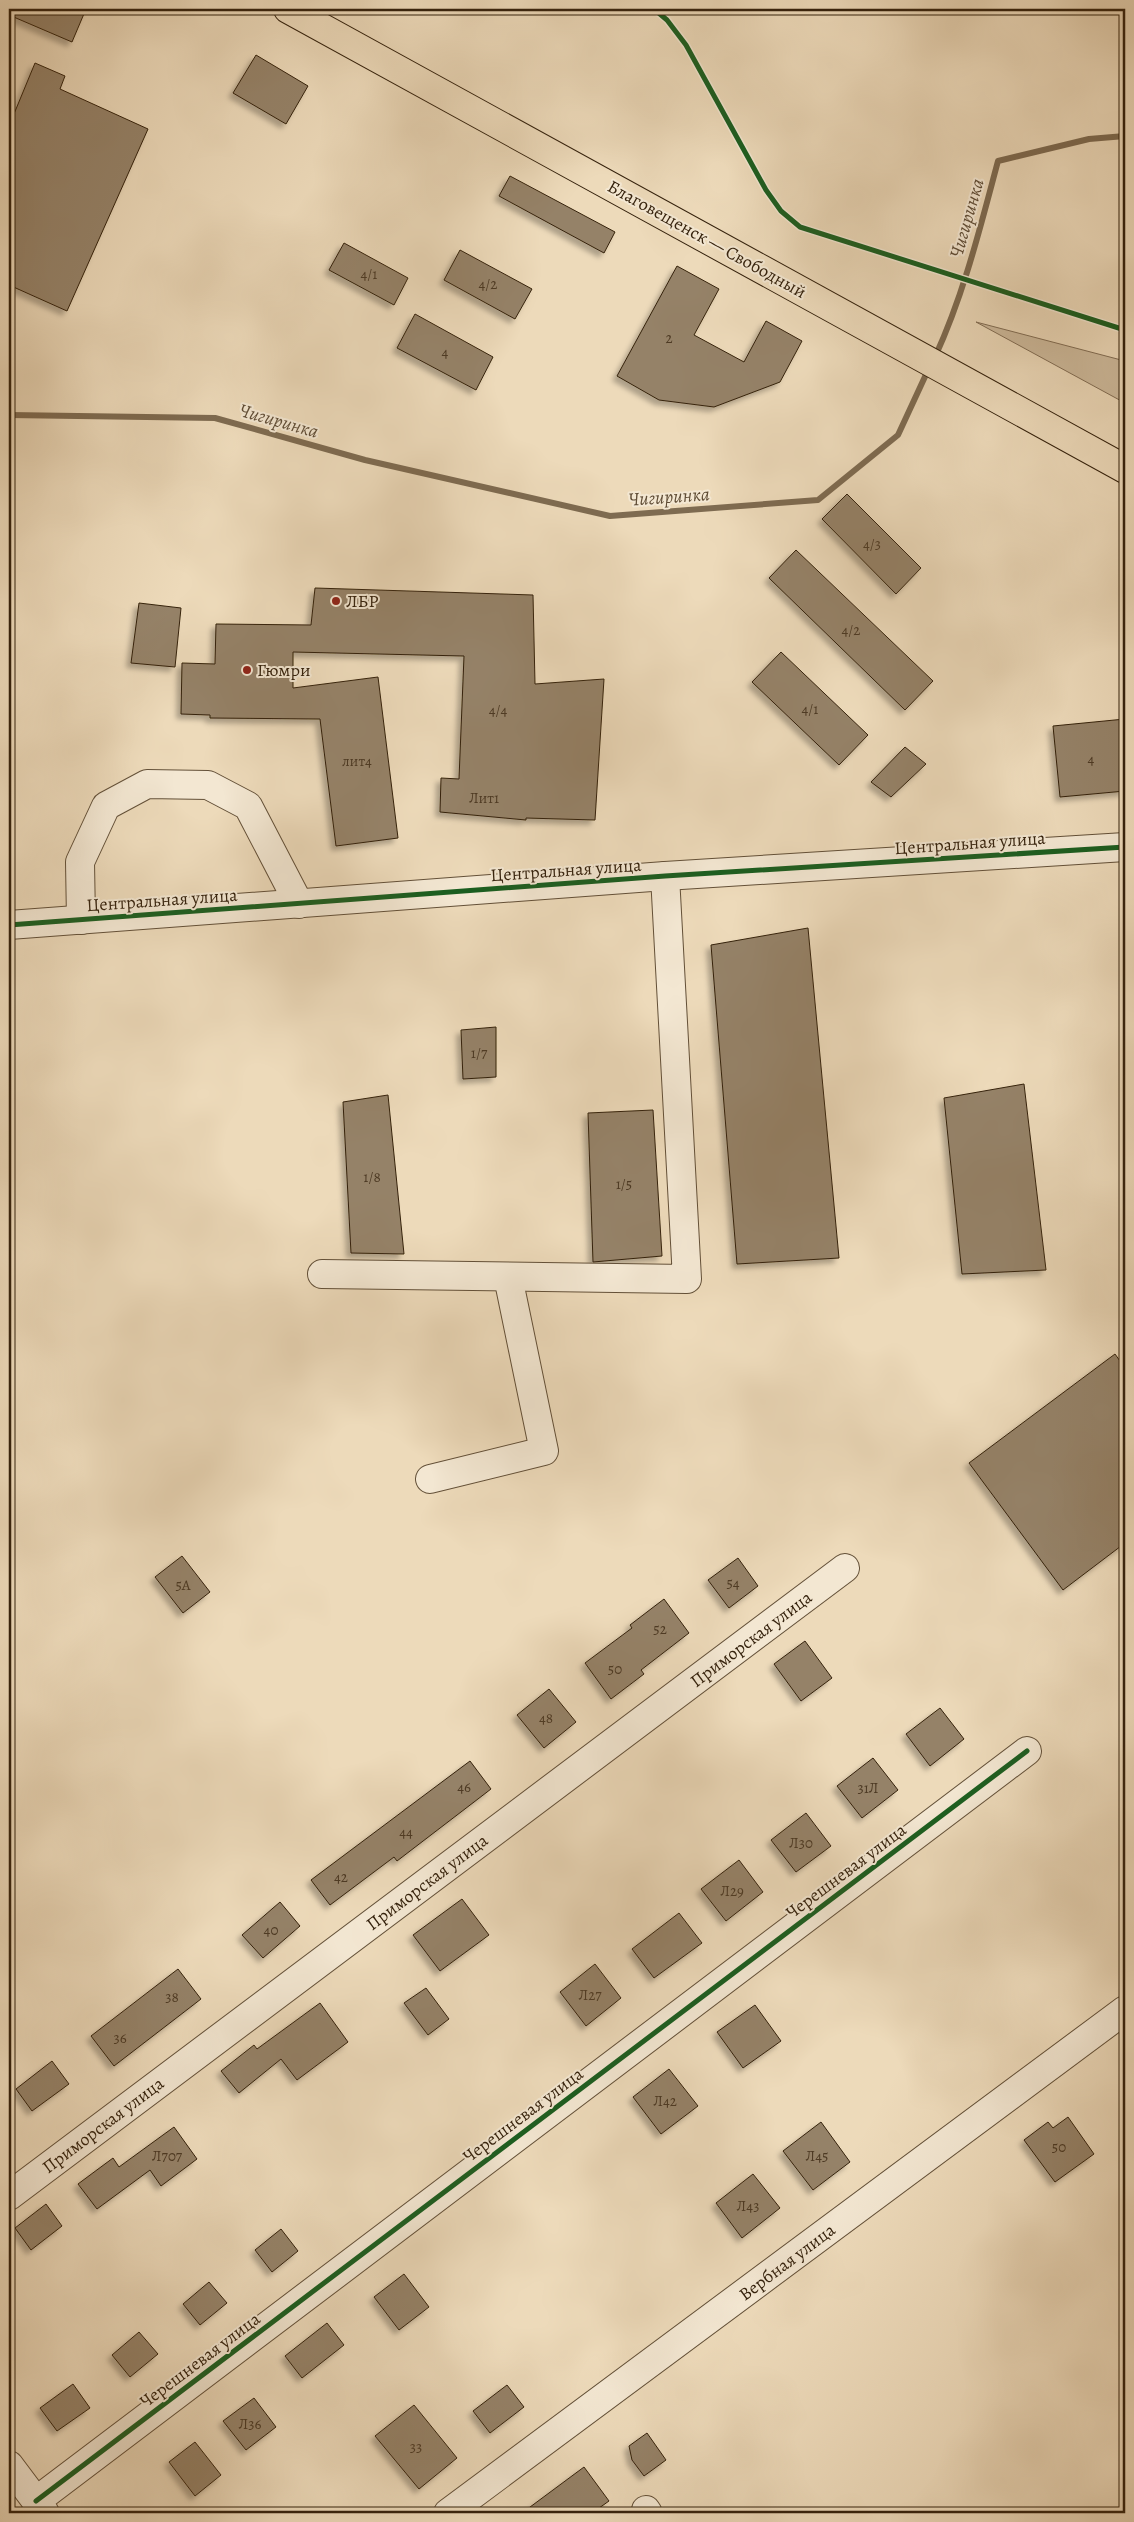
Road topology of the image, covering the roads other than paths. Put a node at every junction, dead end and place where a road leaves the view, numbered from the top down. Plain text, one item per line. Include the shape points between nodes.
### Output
1 (288, 9) edge
2 (1125, 469) edge
3 (1125, 846) edge
4 (665, 876) junction
5 (299, 904) junction
6 (81, 920) junction
7 (9, 925) edge
8 (322, 1274) dead end
9 (508, 1276) junction
10 (430, 1479) dead end
11 (846, 1568) dead end
12 (1027, 1751) dead end
13 (1125, 2010) edge
14 (9, 2196) edge
15 (9, 2465) edge
16 (40, 2507) edge
17 (448, 2513) edge

1 - 2 main road, Благовещенск — Свободный
3 - 4 street, Центральная улица
4 - 5 street, Центральная улица
4 - 9 street via 687,1279
5 - 6 street, Центральная улица
5 - 6 street via 248,806 208,785 147,784 106,806 80,862
6 - 7 street, Центральная улица
8 - 9 street
9 - 10 street via 544,1451
11 - 14 street, Приморская улица
12 - 16 street, Черешневая улица
13 - 17 street, Вербная улица
15 - 16 street

